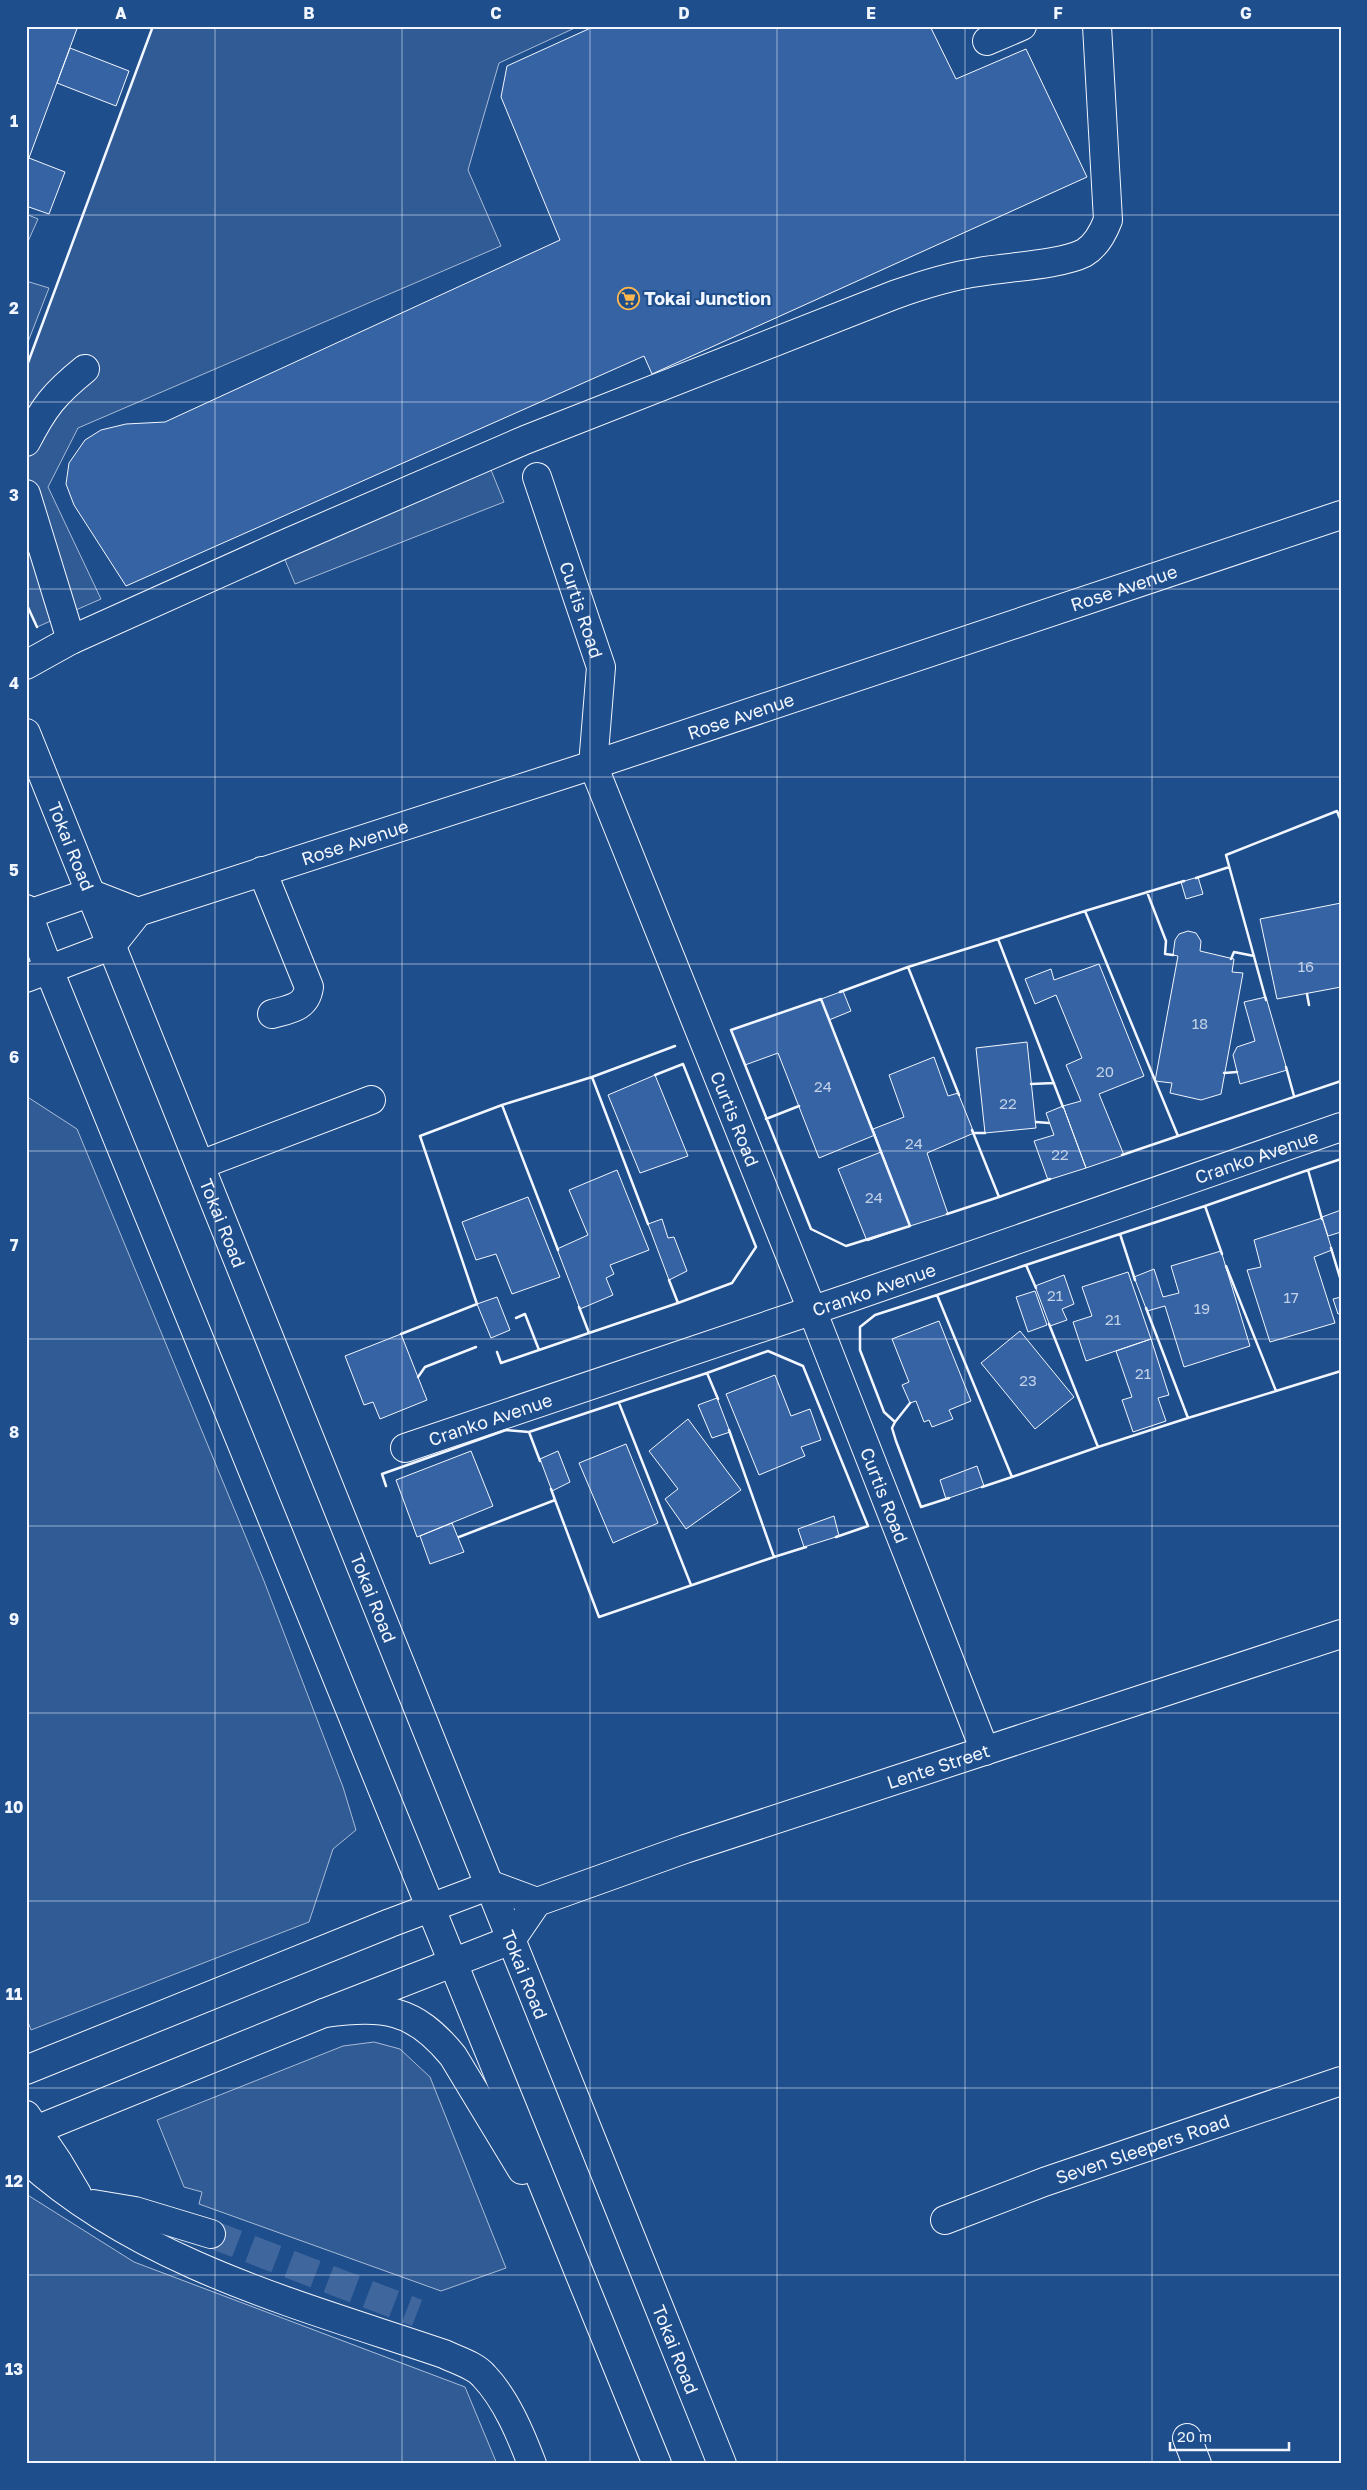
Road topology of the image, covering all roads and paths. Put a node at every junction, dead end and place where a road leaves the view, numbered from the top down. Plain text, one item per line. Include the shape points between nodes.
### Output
1 (1022, 26) edge
2 (1098, 26) edge
3 (987, 41) dead end
4 (85, 370) dead end
5 (26, 442) edge
6 (537, 477) dead end
7 (26, 494) edge
8 (1341, 515) edge
9 (71, 640) junction
10 (26, 665) edge
11 (26, 734) edge
12 (593, 765) junction
13 (262, 871) junction
14 (89, 892) junction
15 (138, 912) junction
16 (27, 913) edge
17 (111, 946) junction
18 (38, 974) edge
19 (272, 1014) dead end
20 (371, 1100) dead end
21 (1341, 1126) edge
22 (200, 1165) junction
23 (812, 1310) junction
24 (405, 1448) dead end
25 (1341, 1634) edge
26 (985, 1751) junction
27 (491, 1885) junction
28 (537, 1902) junction
29 (430, 1909) junction
30 (512, 1940) junction
31 (452, 1962) junction
32 (324, 2013) junction
33 (26, 2070) edge
34 (1341, 2082) edge
35 (30, 2126) edge
36 (26, 2159) edge
37 (81, 2202) junction
38 (945, 2220) dead end
39 (211, 2234) tunnel mouth
40 (574, 2258) junction
41 (1187, 2438) dead end
42 (532, 2464) edge
43 (657, 2464) edge
44 (722, 2464) edge
45 (1197, 2464) edge

1 - 3 street
2 - 9 street via 1108,220 1100,238 1084,253 927,283 894,295 525,440
4 - 5 street via 59,390
6 - 12 street, Curtis Road via 601,667
7 - 9 street
8 - 12 street, Rose Avenue
9 - 10 street
11 - 14 street, Tokai Road
12 - 13 street, Rose Avenue
12 - 23 street, Curtis Road
13 - 15 street, Rose Avenue
13 - 19 street via 309,988 301,1006
14 - 15 street
14 - 16 street
14 - 17 street, Tokai Road
15 - 17 street
16 - 18 street
17 - 18 street
17 - 22 street, Tokai Road
18 - 29 street
20 - 22 street
21 - 23 street, Cranko Avenue
22 - 27 street, Tokai Road
23 - 24 street, Cranko Avenue
23 - 26 street, Curtis Road
25 - 26 street, Lente Street
26 - 28 street, Lente Street via 685,1849
27 - 28 street
27 - 29 street
27 - 30 street, Tokai Road
28 - 30 street
29 - 31 street
29 - 33 street
30 - 31 street
30 - 44 street, Tokai Road
31 - 32 street
31 - 40 street
32 - 35 street
32 - 40 street via 363,2009 390,2011 419,2022 441,2042 469,2080
34 - 38 street, Seven Sleepers Road via 1044,2182
35 - 37 street via 58,2162
36 - 37 street
37 - 39 street via 135,2211
37 - 42 street via 138,2238 200,2267 468,2365 484,2375 503,2403
40 - 43 street
41 - 45 street

